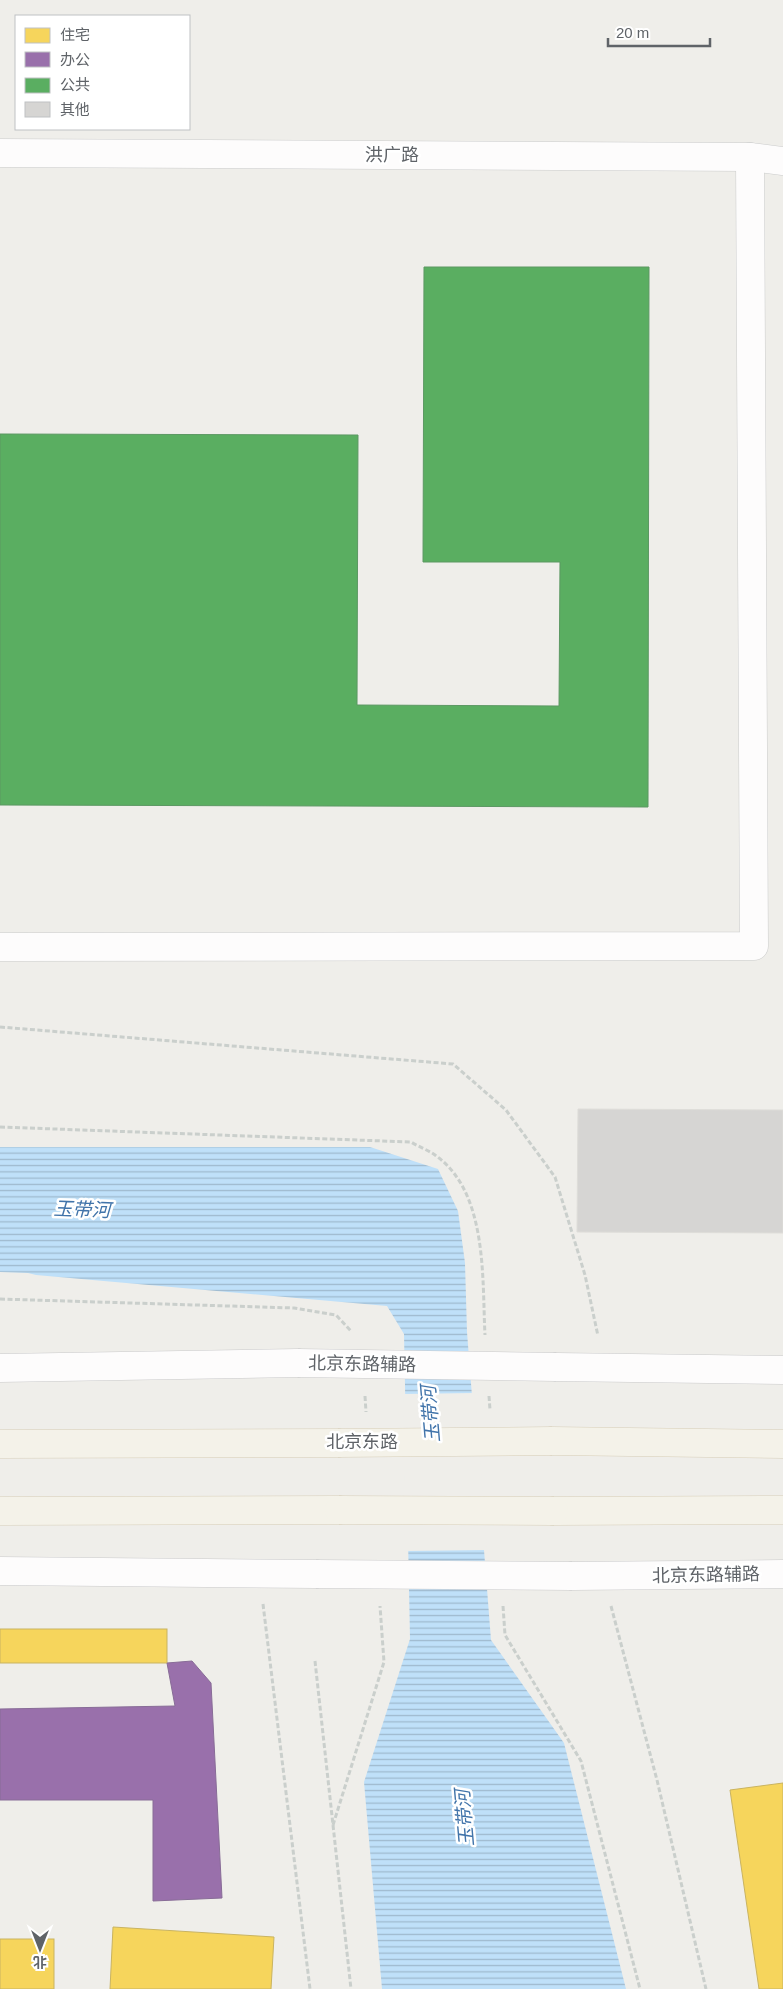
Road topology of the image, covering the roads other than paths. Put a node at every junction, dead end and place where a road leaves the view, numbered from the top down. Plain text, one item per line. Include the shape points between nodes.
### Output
1 (0, 153) edge
2 (750, 157) junction
3 (783, 160) edge
4 (0, 947) edge
5 (0, 1368) edge
6 (783, 1370) edge
7 (0, 1444) edge
8 (783, 1444) edge
9 (783, 1510) edge
10 (0, 1511) edge
11 (0, 1571) edge
12 (783, 1574) edge

1 - 2 street, 洪广路
2 - 3 street, 洪广路
2 - 4 street via 754,946
5 - 6 street, 北京东路辅路, bridge via 298,1363
7 - 8 main road, 北京东路, bridge via 552,1441
9 - 10 main road, bridge
11 - 12 street, 北京东路辅路, bridge via 603,1577

